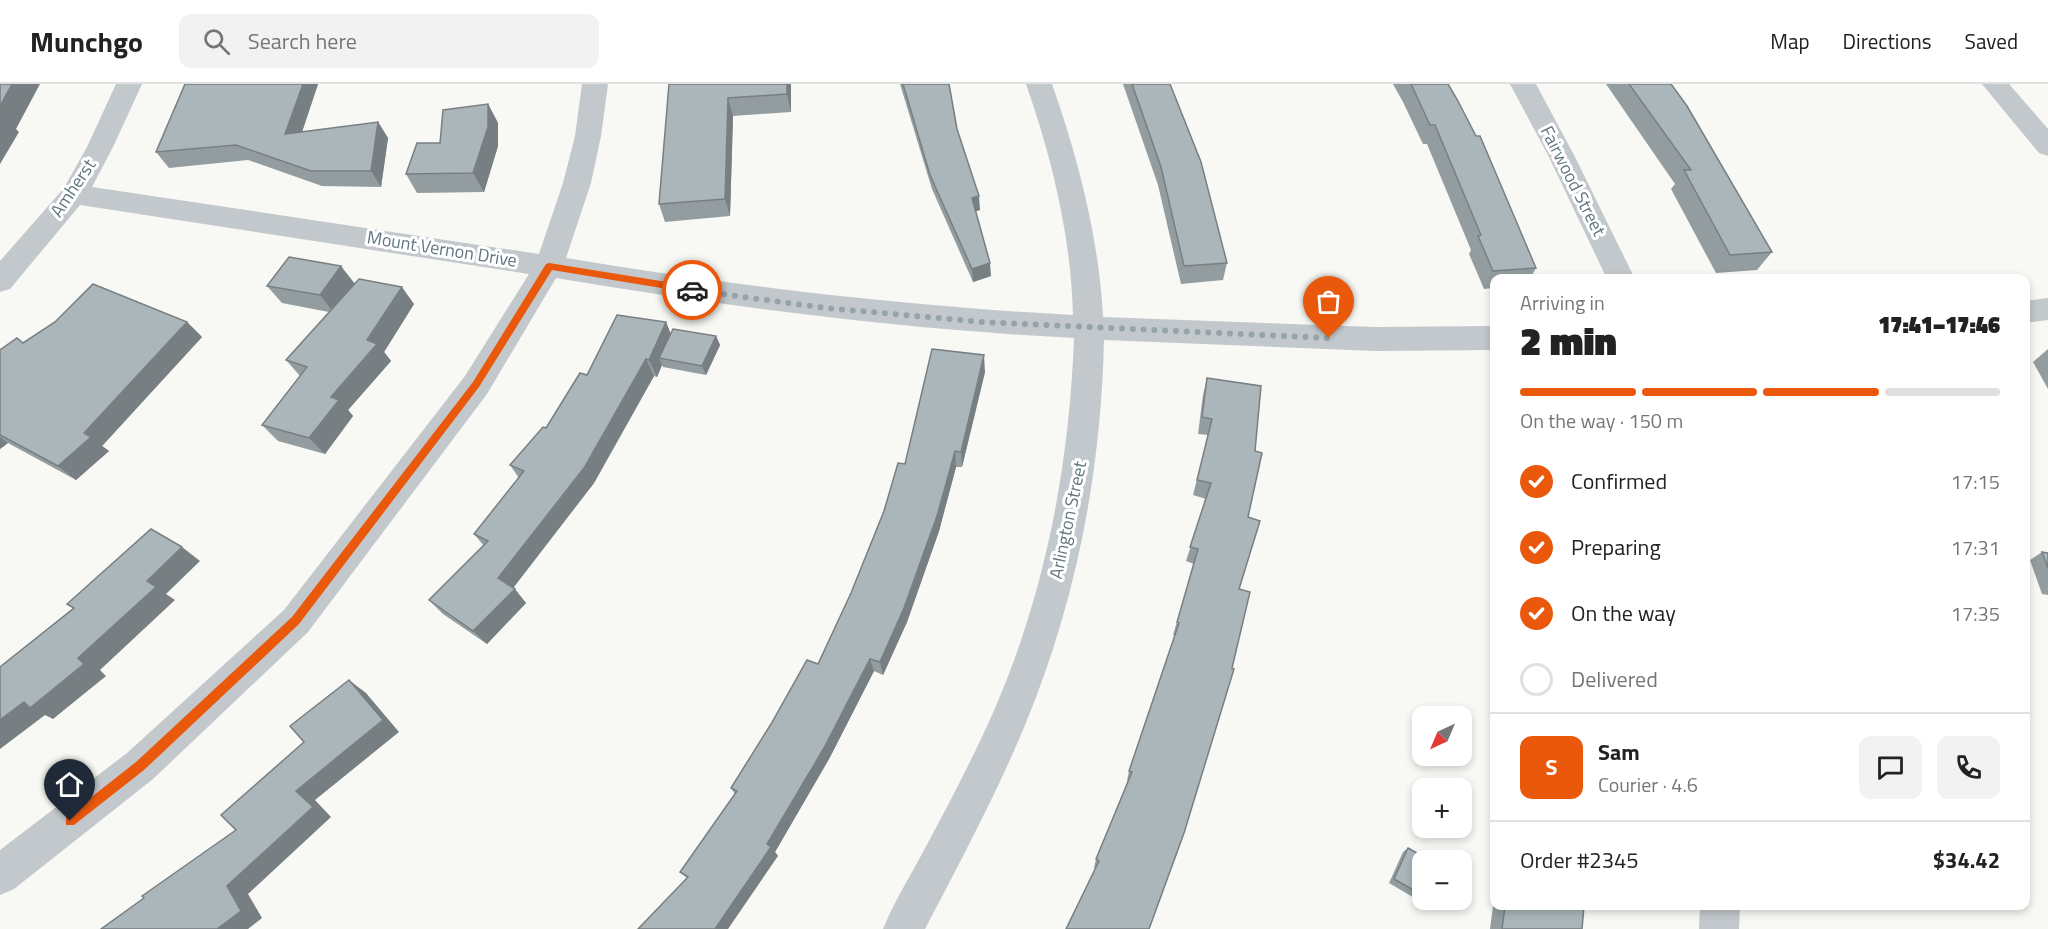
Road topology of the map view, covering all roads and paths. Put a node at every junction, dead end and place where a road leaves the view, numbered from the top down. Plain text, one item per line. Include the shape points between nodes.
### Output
1 (129, 84) edge
2 (595, 84) edge
3 (1039, 84) edge
4 (1523, 84) edge
5 (1995, 84) edge
6 (2048, 147) edge
7 (74, 194) junction
8 (549, 266) junction
9 (1619, 274) edge
10 (0, 281) edge
11 (2048, 309) edge
12 (2030, 311) edge
13 (1088, 327) junction
14 (1490, 338) edge
15 (0, 875) edge
16 (1720, 910) edge
17 (903, 929) edge
18 (1719, 929) edge

1 - 7 street, Amherst
2 - 8 street via 577,183
3 - 13 street, Arlington Street via 1070,186 1086,279
4 - 9 street, Fairwood Street
5 - 6 street
7 - 8 street, Mount Vernon Drive
7 - 10 street, Amherst
8 - 13 street, Mount Vernon Drive via 826,308
8 - 15 street via 476,385 296,621 140,766
11 - 12 street
13 - 14 street, Mount Vernon Drive via 1376,339
13 - 17 street, Arlington Street via 1080,466 1065,546 1041,632 1007,723 959,825
16 - 18 street

